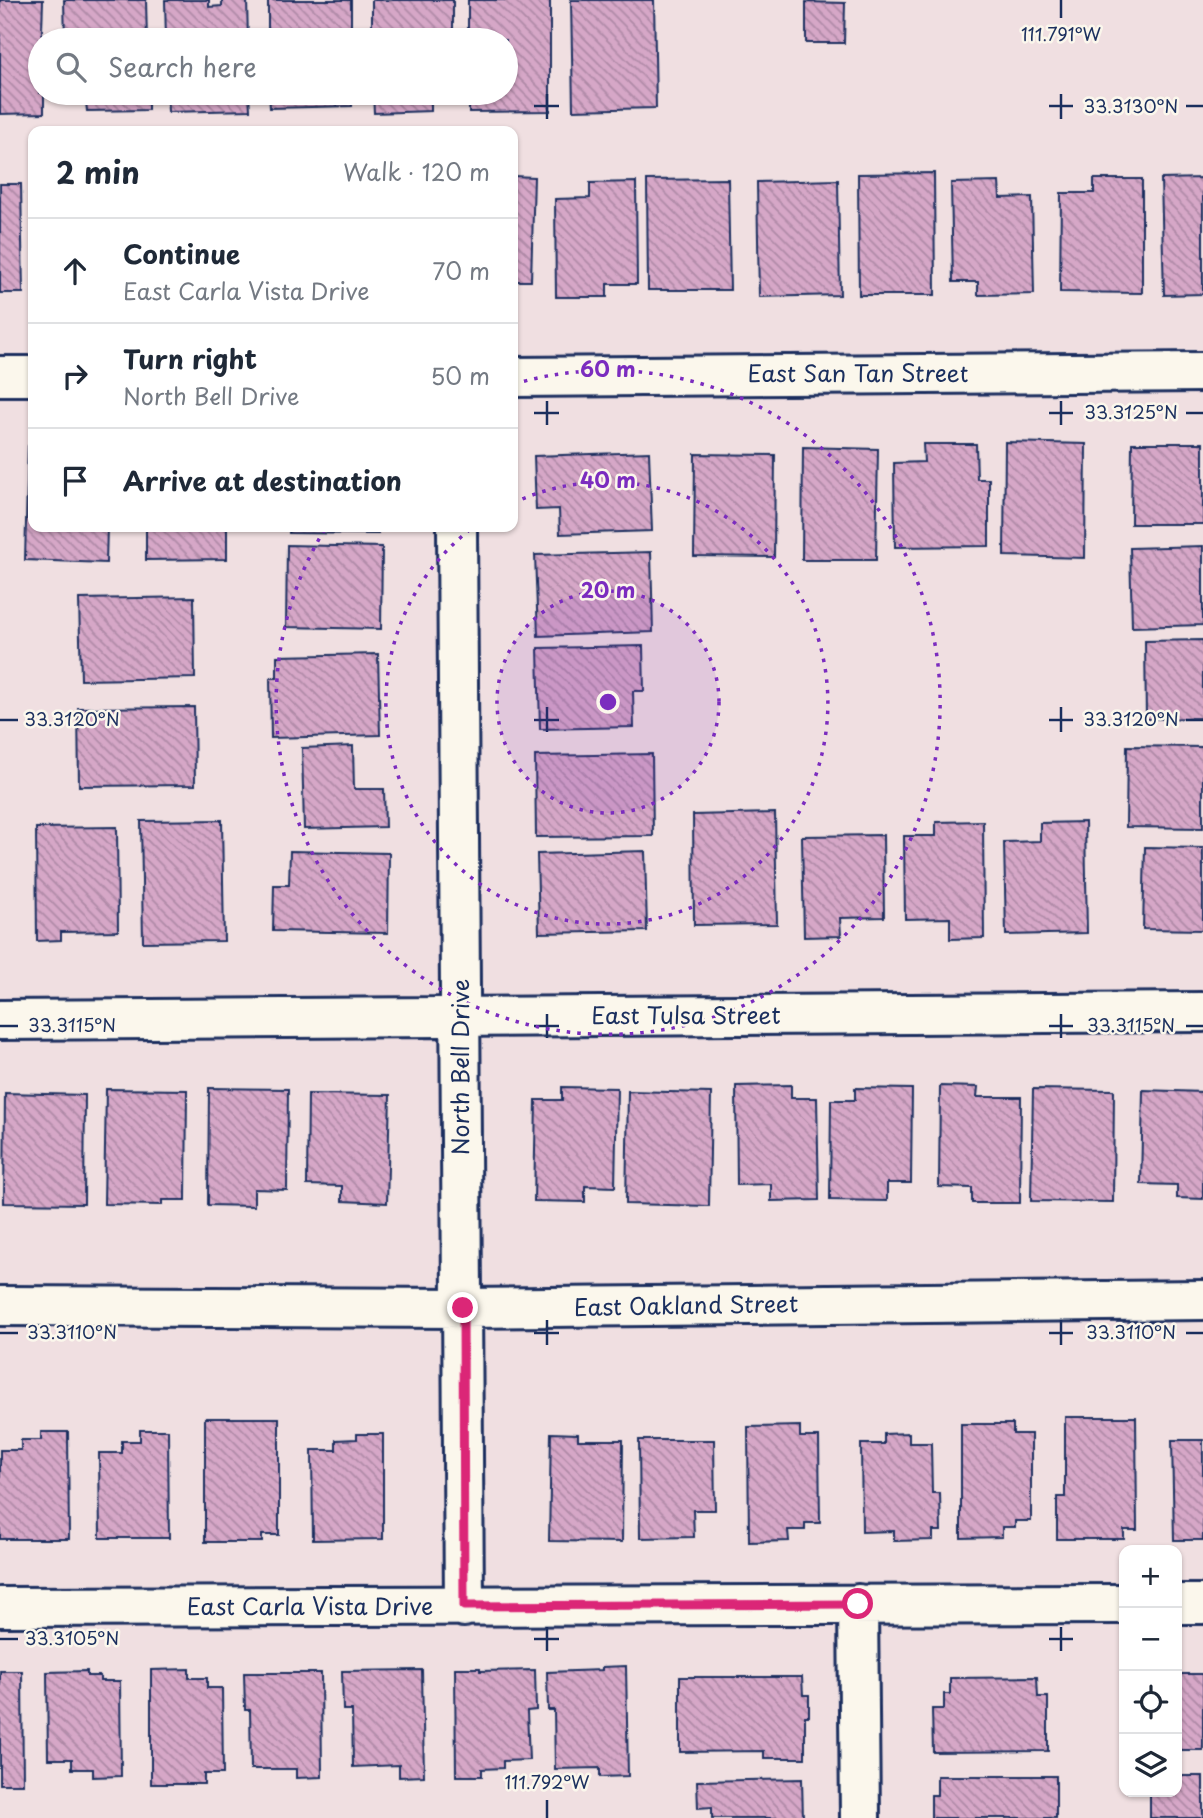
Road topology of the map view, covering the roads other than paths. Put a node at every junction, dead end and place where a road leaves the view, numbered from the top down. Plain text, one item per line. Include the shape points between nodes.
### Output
1 (1203, 372) edge
2 (0, 376) edge
3 (28, 376) edge
4 (518, 377) edge
5 (457, 532) edge
6 (1203, 1012) edge
7 (461, 1018) junction
8 (0, 1020) edge
9 (1203, 1300) edge
10 (0, 1306) edge
11 (463, 1308) junction
12 (858, 1604) junction
13 (1119, 1604) edge
14 (1182, 1604) edge
15 (1203, 1604) edge
16 (464, 1606) junction
17 (0, 1607) edge
18 (860, 1818) edge

1 - 4 street, East San Tan Street
2 - 3 street
5 - 7 street, North Bell Drive
6 - 7 street, East Tulsa Street
7 - 8 street, East Tulsa Street
7 - 11 street, North Bell Drive
9 - 11 street, East Oakland Street
10 - 11 street, East Oakland Street
11 - 16 street, North Bell Drive
12 - 13 street, East Carla Vista Drive
12 - 16 street, East Carla Vista Drive
12 - 18 street
14 - 15 street
16 - 17 street, East Carla Vista Drive

